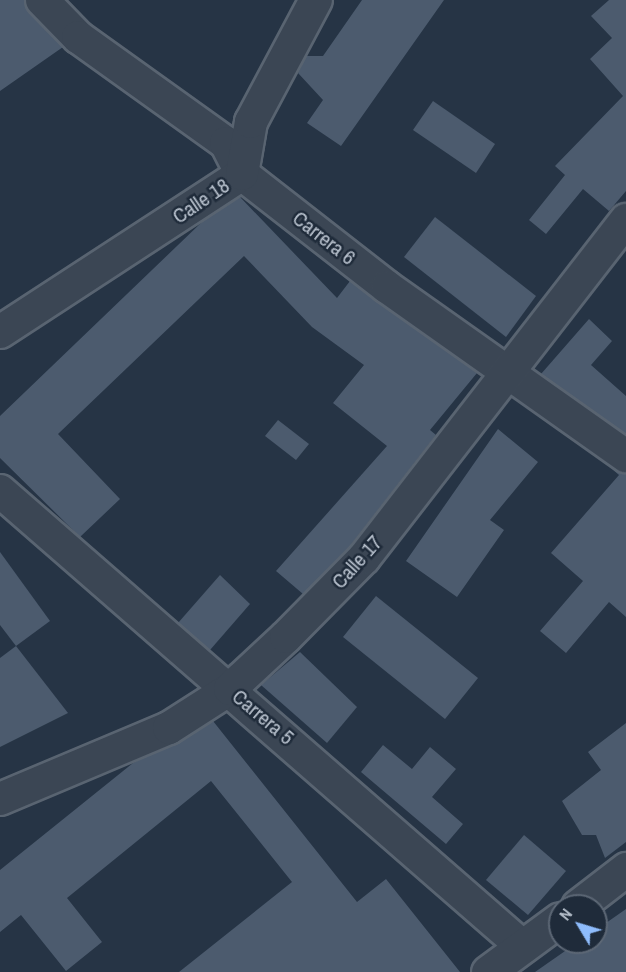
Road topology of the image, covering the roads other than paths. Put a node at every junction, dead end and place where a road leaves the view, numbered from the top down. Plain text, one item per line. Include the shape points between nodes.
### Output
1 (42, 0) edge
2 (316, 0) edge
3 (242, 174) junction
4 (626, 220) edge
5 (0, 332) edge
6 (507, 369) junction
7 (626, 456) edge
8 (0, 491) edge
9 (230, 689) junction
10 (0, 799) edge
11 (626, 869) edge
12 (594, 894) edge
13 (548, 929) edge
14 (524, 948) junction
15 (488, 972) edge

1 - 3 street, Carrera 6 via 78,37 226,143
2 - 3 street, Calle 18 via 251,122
3 - 5 street, Calle 18
3 - 6 street, Carrera 6 via 387,287
4 - 6 street, Calle 17
6 - 7 street, Carrera 6
6 - 9 street, Calle 17 via 364,558
8 - 9 street, Carrera 5
9 - 10 street, Calle 17 via 169,728
9 - 14 street, Carrera 5
11 - 12 street
13 - 14 street
14 - 15 street

